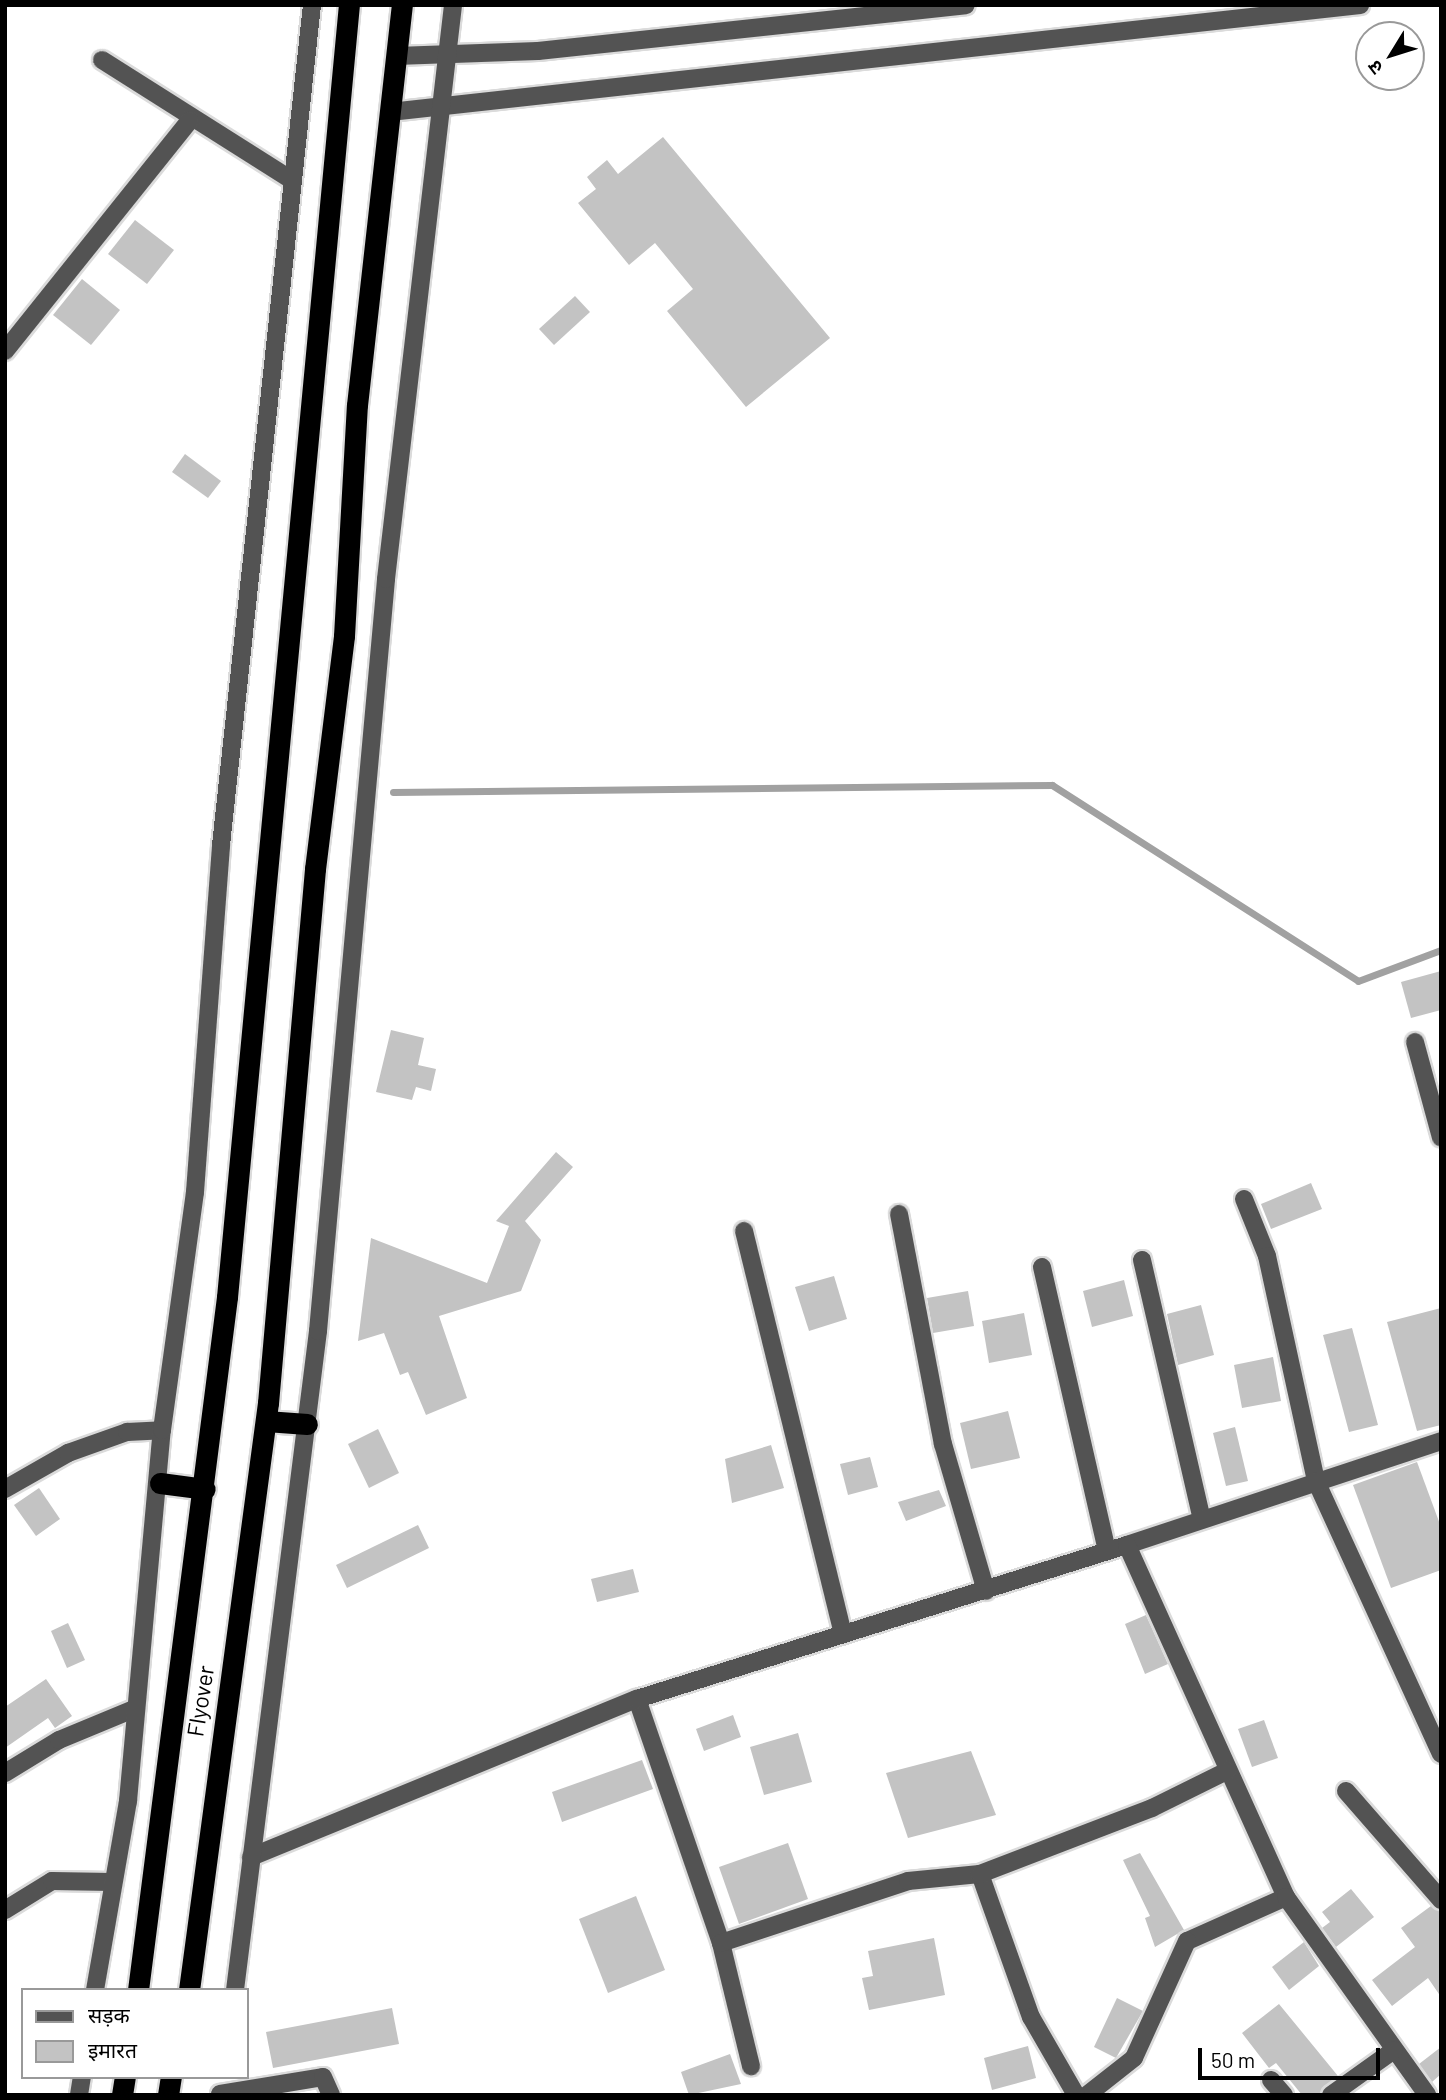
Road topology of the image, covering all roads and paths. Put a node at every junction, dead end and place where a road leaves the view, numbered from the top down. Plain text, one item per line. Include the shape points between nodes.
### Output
1 (312, 5) edge
2 (349, 5) edge
3 (402, 5) edge
4 (453, 5) edge
5 (966, 5) edge
6 (1360, 5) edge
7 (446, 55) junction
8 (396, 56) junction
9 (102, 60) dead end
10 (443, 106) junction
11 (390, 112) junction
12 (189, 121) junction
13 (292, 180) junction
14 (5, 351) edge
15 (1415, 1042) dead end
16 (1441, 1138) edge
17 (1244, 1199) dead end
18 (898, 1214) dead end
19 (744, 1231) dead end
20 (1142, 1261) dead end
21 (1042, 1267) dead end
22 (266, 1421) junction
23 (307, 1424) junction
24 (162, 1430) junction
25 (1441, 1441) edge
26 (1316, 1481) junction
27 (160, 1483) junction
28 (5, 1489) edge
29 (205, 1489) junction
30 (1201, 1516) junction
31 (1127, 1545) junction
32 (1107, 1551) junction
33 (986, 1591) junction
34 (843, 1634) junction
35 (637, 1699) junction
36 (134, 1709) junction
37 (1441, 1755) edge
38 (1227, 1771) junction
39 (5, 1773) edge
40 (1346, 1791) dead end
41 (251, 1857) junction
42 (980, 1874) junction
43 (112, 1882) junction
44 (1286, 1897) junction
45 (1441, 1900) edge
46 (5, 1910) edge
47 (721, 1943) junction
48 (95, 1988) edge
49 (138, 1988) edge
50 (189, 1988) edge
51 (235, 1988) edge
52 (1394, 2050) junction
53 (751, 2066) dead end
54 (1271, 2080) dead end
55 (220, 2094) edge
56 (331, 2095) edge
57 (1076, 2095) edge
58 (1087, 2095) edge
59 (1284, 2095) edge
60 (1331, 2095) edge
61 (1427, 2095) edge

1 - 13 street
2 - 29 highway, Flyover via 305,517
3 - 8 highway, Flyover
4 - 7 street
5 - 7 street via 538,51
6 - 10 street
7 - 8 street
7 - 10 street
8 - 11 highway, Flyover
9 - 12 street
10 - 11 street
10 - 23 street via 386,579
11 - 22 highway, Flyover via 357,405 344,636 315,869
12 - 13 street
12 - 14 street
13 - 24 street via 221,845 195,1192
15 - 16 street
17 - 26 street via 1267,1256
18 - 33 street via 943,1444
19 - 34 street
20 - 30 street
21 - 32 street
22 - 23 highway
22 - 50 highway, Flyover
23 - 41 street
24 - 27 street
24 - 28 street via 127,1432 68,1453
25 - 26 street
26 - 30 street
26 - 37 street
27 - 29 highway
27 - 36 street
29 - 49 highway, Flyover
30 - 31 street
31 - 32 street
31 - 38 street
32 - 33 street
33 - 34 street
34 - 35 street
35 - 41 street
35 - 47 street
36 - 39 street via 60,1740
36 - 43 street via 128,1801
38 - 42 street via 1152,1808
38 - 44 street
40 - 45 street
41 - 51 street
42 - 47 street via 908,1881
42 - 57 street via 1031,2017
43 - 46 street via 52,1881
43 - 48 street
44 - 52 street
44 - 58 street via 1187,1941 1134,2058
47 - 53 street
52 - 60 street
52 - 61 street
54 - 59 street
55 - 56 street via 323,2077

